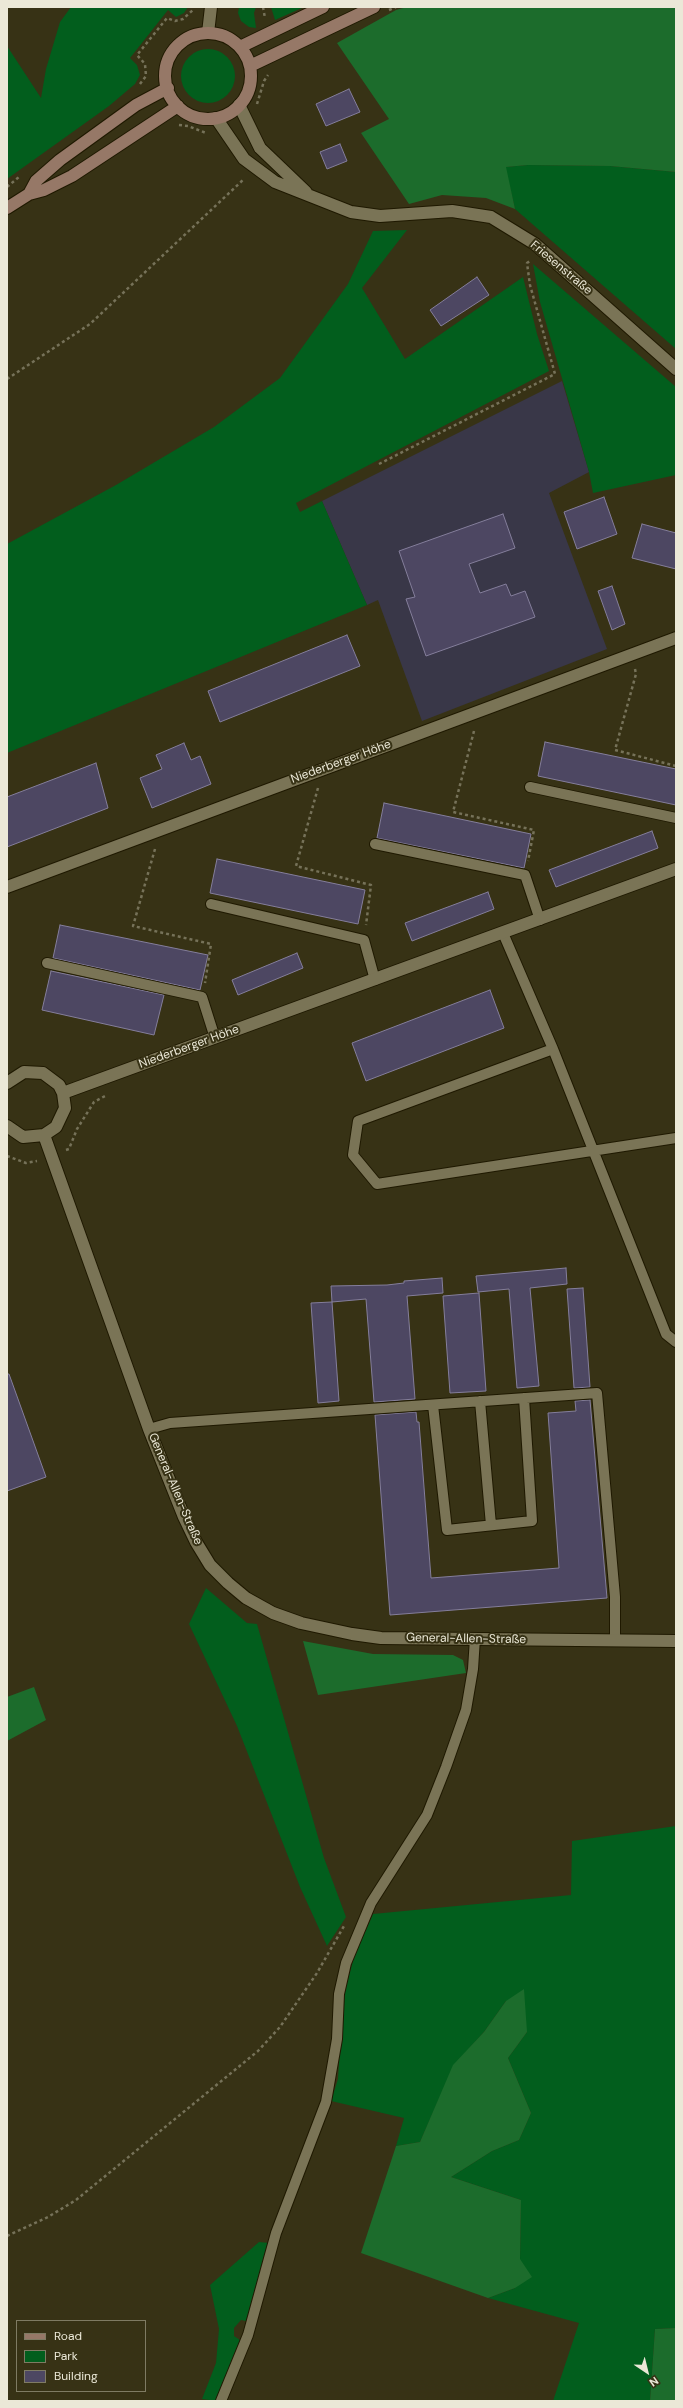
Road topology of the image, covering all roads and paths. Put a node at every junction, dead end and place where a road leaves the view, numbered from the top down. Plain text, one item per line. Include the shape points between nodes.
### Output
1 (195, 7) edge
2 (211, 7) edge
3 (263, 7) edge
4 (322, 7) edge
5 (374, 7) edge
6 (271, 30) junction
7 (208, 33) junction
8 (240, 46) junction
9 (250, 66) junction
10 (273, 69) dead end
11 (168, 88) junction
12 (136, 105) junction
13 (239, 105) junction
14 (178, 106) junction
15 (257, 109) dead end
16 (216, 118) junction
17 (177, 125) dead end
18 (210, 135) dead end
19 (256, 167) junction
20 (29, 194) junction
21 (309, 194) junction
22 (7, 208) edge
23 (541, 249) junction
24 (676, 369) edge
25 (7, 379) edge
26 (379, 464) dead end
27 (676, 638) edge
28 (630, 655) junction
29 (469, 714) junction
30 (676, 766) edge
31 (313, 772) junction
32 (530, 786) dead end
33 (676, 818) edge
34 (152, 833) junction
35 (375, 844) dead end
36 (676, 869) edge
37 (525, 875) junction
38 (7, 886) edge
39 (211, 904) dead end
40 (540, 920) junction
41 (503, 933) junction
42 (364, 940) junction
43 (47, 963) dead end
44 (375, 980) junction
45 (202, 997) junction
46 (215, 1038) junction
47 (553, 1049) junction
48 (7, 1083) edge
49 (63, 1094) junction
50 (107, 1095) dead end
51 (7, 1126) edge
52 (44, 1135) junction
53 (676, 1138) edge
54 (594, 1150) junction
55 (7, 1156) edge
56 (52, 1157) junction
57 (676, 1342) edge
58 (524, 1398) junction
59 (480, 1401) junction
60 (433, 1404) junction
61 (150, 1429) junction
62 (491, 1525) junction
63 (475, 1638) junction
64 (615, 1641) junction
65 (676, 1641) edge
66 (347, 1923) dead end
67 (7, 2236) edge
68 (221, 2401) edge

1 - 12 path via 183,20 167,18 137,55 145,64 146,76 130,93
2 - 7 street
3 - 6 path
4 - 6 main road
5 - 9 main road
6 - 8 main road
7 - 8 main road via 225,36
7 - 11 main road via 186,39 174,51 167,66
8 - 9 main road
9 - 13 main road via 250,87
10 - 15 path via 264,81
11 - 12 main road
11 - 14 main road
12 - 20 main road via 60,160 36,181
13 - 16 main road
13 - 21 street, Friesenstraße via 260,148
14 - 16 main road via 195,116
14 - 20 main road via 72,176 44,190
16 - 19 street, Friesenstraße via 244,159
17 - 18 path via 200,129
19 - 21 street, Friesenstraße via 275,182
19 - 25 path via 90,324
20 - 22 main road
21 - 23 street, Friesenstraße via 350,212 380,216 452,212 491,217
23 - 24 street, Friesenstraße
23 - 26 path via 527,263 530,286 555,374
27 - 28 street, Niederberger Höhe
28 - 29 street, Niederberger Höhe
28 - 30 path via 636,674 615,750
29 - 31 street, Niederberger Höhe
29 - 37 path via 474,734 453,812 534,830
31 - 34 street, Niederberger Höhe
31 - 42 path via 318,791 296,866 371,885
32 - 33 lane
34 - 38 street, Niederberger Höhe
34 - 45 path via 156,850 133,926 211,944
35 - 37 lane
36 - 40 street, Niederberger Höhe
37 - 40 lane
39 - 42 lane
40 - 41 street, Niederberger Höhe
41 - 44 street, Niederberger Höhe
41 - 47 lane
42 - 44 lane
43 - 45 lane
44 - 46 street, Niederberger Höhe
45 - 46 lane
46 - 49 street, Niederberger Höhe
47 - 54 lane
47 - 54 lane via 358,1121 353,1155 377,1184
48 - 49 street via 19,1074 34,1072 52,1078
49 - 52 street via 64,1115 56,1127
50 - 56 path via 94,1102 77,1129 69,1149
51 - 52 street via 23,1137
52 - 56 street, General-Allen-Straße
53 - 54 lane
54 - 57 lane via 666,1334
55 - 56 path via 26,1163
56 - 61 street, General-Allen-Straße
58 - 59 lane
58 - 62 lane via 532,1521
58 - 64 lane via 597,1393 615,1597
59 - 60 lane
59 - 62 lane
60 - 61 lane via 170,1423
60 - 62 lane via 447,1530
61 - 63 street, General-Allen-Straße via 196,1542 210,1565 246,1598 301,1623 346,1633 381,1638
63 - 64 street, General-Allen-Straße
63 - 68 lane via 466,1710 427,1815 371,1903 349,1956 339,1994 337,2038 326,2102 276,2233 248,2335
64 - 65 street, General-Allen-Straße
66 - 67 path via 280,2027 258,2051 76,2200 48,2217

